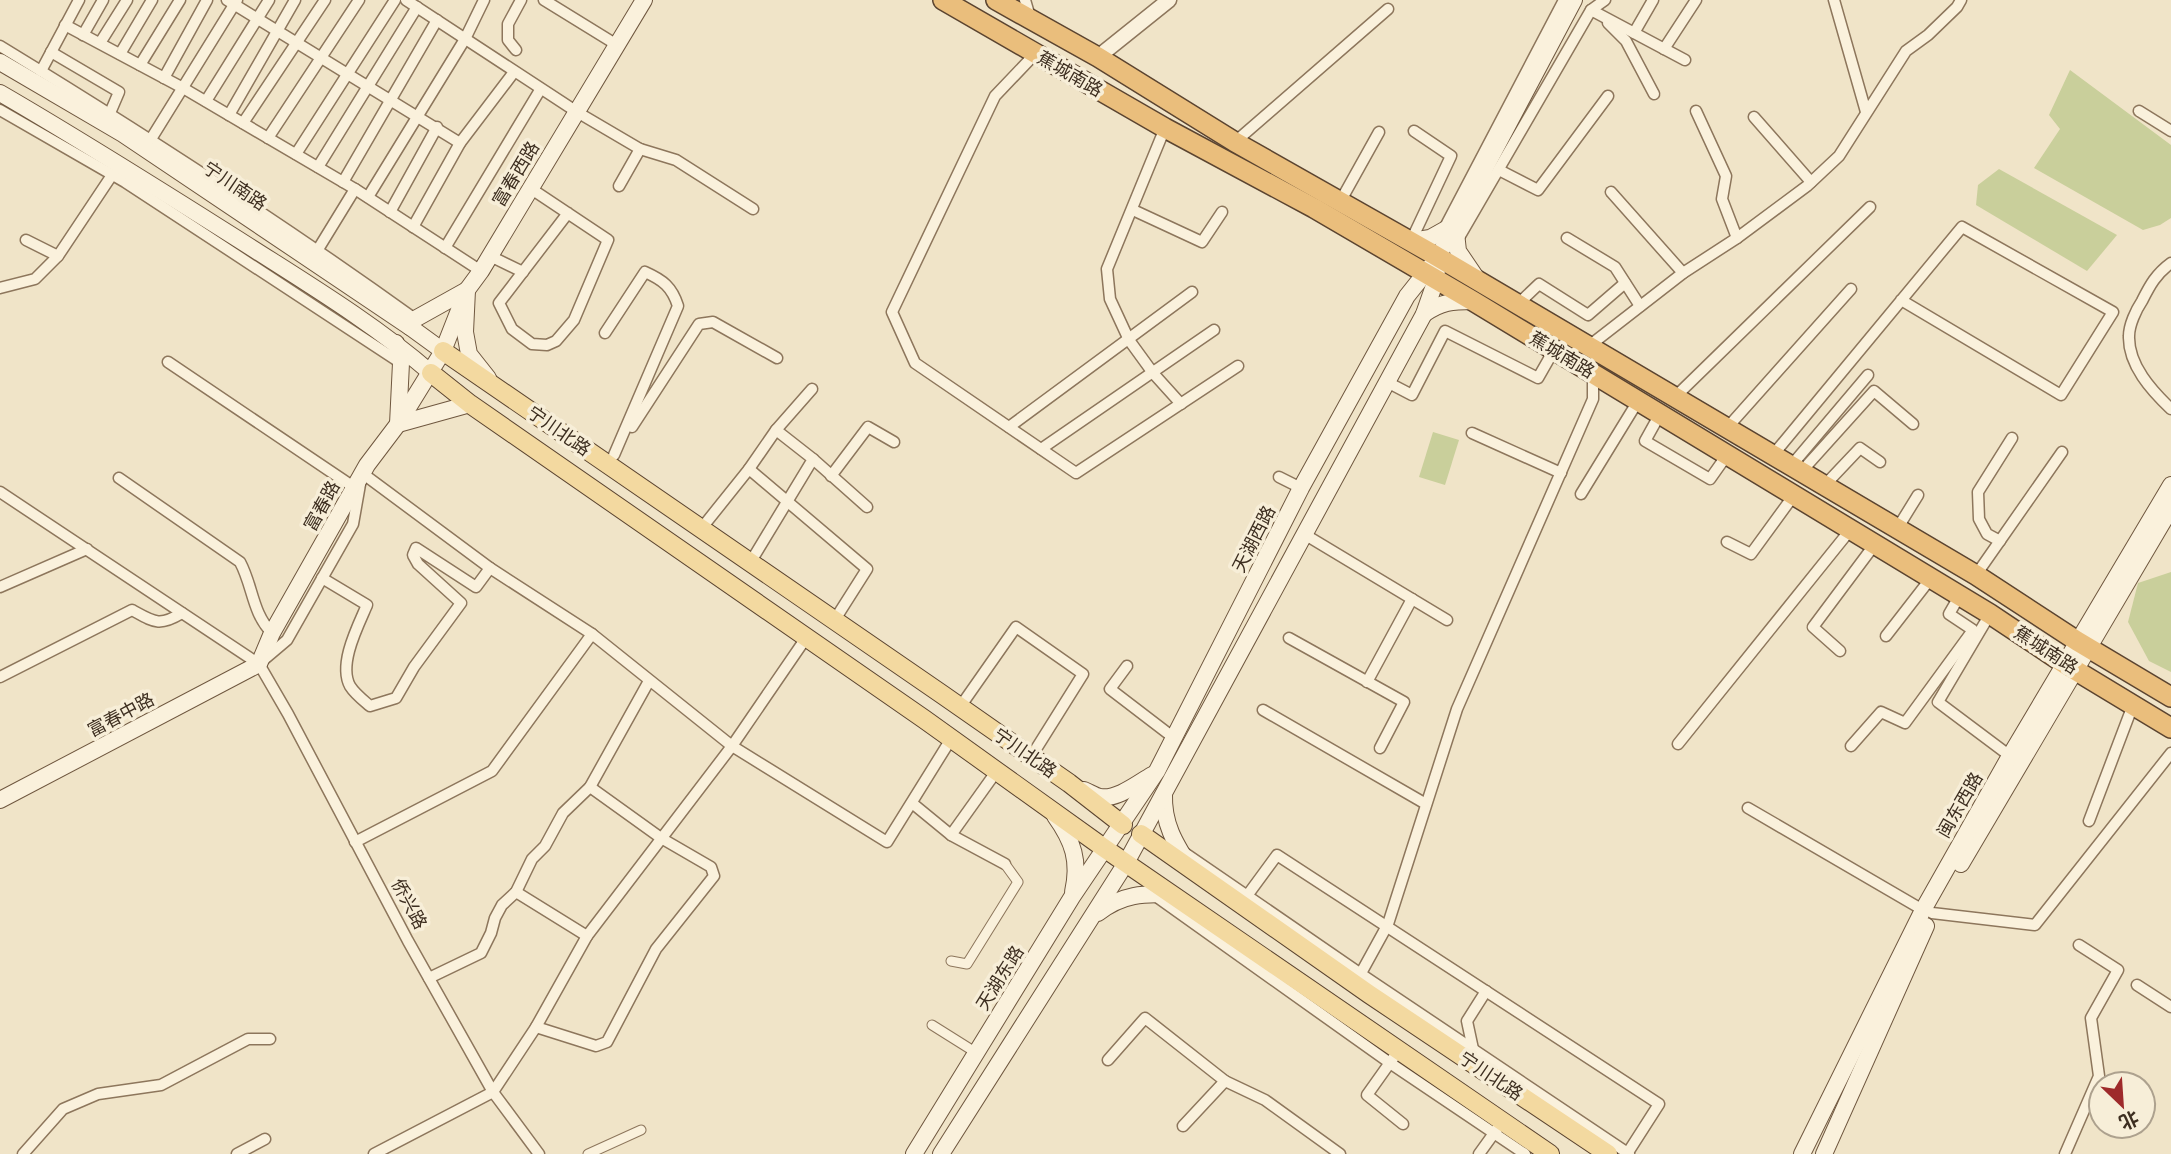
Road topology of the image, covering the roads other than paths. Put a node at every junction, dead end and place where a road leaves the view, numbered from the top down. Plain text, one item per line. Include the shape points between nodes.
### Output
1 (79, 0) edge
2 (103, 0) edge
3 (127, 0) edge
4 (152, 0) edge
5 (180, 0) edge
6 (207, 0) edge
7 (269, 0) edge
8 (295, 0) edge
9 (325, 0) edge
10 (359, 0) edge
11 (395, 0) edge
12 (406, 0) edge
13 (484, 0) edge
14 (521, 0) edge
15 (544, 0) edge
16 (644, 0) edge
17 (943, 0) edge
18 (996, 0) edge
19 (1024, 0) edge
20 (1169, 0) edge
21 (1563, 0) edge
22 (1574, 0) edge
23 (1605, 0) edge
24 (1653, 0) edge
25 (1696, 0) edge
26 (1835, 0) edge
27 (1961, 0) edge
28 (233, 1) edge
29 (417, 8) junction
30 (1388, 9) dead end
31 (1595, 12) junction
32 (258, 18) junction
33 (437, 20) junction
34 (1031, 20) junction
35 (65, 25) junction
36 (277, 30) junction
37 (1634, 33) junction
38 (83, 35) junction
39 (465, 39) junction
40 (297, 42) junction
41 (100, 43) junction
42 (617, 45) junction
43 (0, 46) edge
44 (1664, 49) junction
45 (516, 50) dead end
46 (51, 51) junction
47 (120, 54) junction
48 (1035, 54) junction
49 (321, 57) junction
50 (1098, 57) junction
51 (1685, 60) dead end
52 (0, 62) edge
53 (140, 65) junction
54 (41, 71) junction
55 (514, 72) junction
56 (348, 73) junction
57 (164, 78) junction
58 (369, 85) junction
59 (183, 88) junction
60 (540, 90) junction
61 (0, 93) edge
62 (1654, 94) dead end
63 (1608, 96) dead end
64 (392, 100) junction
65 (206, 102) junction
66 (0, 110) edge
67 (1696, 111) dead end
68 (2139, 111) dead end
69 (577, 112) junction
70 (110, 113) junction
71 (1866, 113) junction
72 (229, 115) junction
73 (418, 115) junction
74 (1754, 117) dead end
75 (243, 123) junction
76 (437, 127) junction
77 (1165, 128) junction
78 (1414, 131) dead end
79 (2171, 131) edge
80 (1379, 132) dead end
81 (268, 138) junction
82 (151, 139) junction
83 (1235, 142) junction
84 (460, 143) junction
85 (640, 149) junction
86 (296, 155) junction
87 (318, 167) junction
88 (1499, 170) junction
89 (112, 175) junction
90 (343, 182) junction
91 (1811, 182) junction
92 (619, 186) dead end
93 (530, 188) junction
94 (355, 189) junction
95 (1611, 191) dead end
96 (368, 197) junction
97 (1340, 202) junction
98 (1870, 207) dead end
99 (753, 209) dead end
100 (1133, 210) junction
101 (390, 212) junction
102 (1222, 212) dead end
103 (568, 213) junction
104 (413, 227) junction
105 (1449, 228) junction
106 (1737, 237) junction
107 (1567, 238) dead end
108 (26, 240) dead end
109 (1411, 242) junction
110 (1457, 242) junction
111 (445, 248) junction
112 (317, 251) junction
113 (1390, 252) junction
114 (490, 256) junction
115 (58, 257) junction
116 (1438, 257) junction
117 (2171, 263) edge
118 (481, 271) junction
119 (523, 272) junction
120 (1683, 273) junction
121 (1430, 277) junction
122 (1480, 282) junction
123 (1625, 283) junction
124 (0, 288) edge
125 (1851, 289) dead end
126 (467, 290) junction
127 (1192, 292) dead end
128 (1407, 296) junction
129 (1901, 300) junction
130 (1473, 301) junction
131 (1518, 304) junction
132 (1640, 306) junction
133 (1424, 314) junction
134 (412, 323) junction
135 (1214, 330) dead end
136 (605, 333) dead end
137 (1129, 340) junction
138 (396, 343) junction
139 (1589, 346) junction
140 (1554, 350) junction
141 (443, 351) junction
142 (777, 358) dead end
143 (168, 362) dead end
144 (401, 363) junction
145 (1238, 366) dead end
146 (431, 373) junction
147 (1153, 373) junction
148 (1593, 374) junction
149 (1868, 375) dead end
150 (1387, 382) junction
151 (494, 385) junction
152 (811, 389) dead end
153 (1675, 397) junction
154 (1638, 401) junction
155 (470, 404) junction
156 (1181, 404) junction
157 (2171, 410) edge
158 (1660, 414) junction
159 (398, 424) junction
160 (1913, 424) dead end
161 (1009, 427) junction
162 (1727, 428) junction
163 (776, 430) junction
164 (1472, 433) dead end
165 (2012, 438) dead end
166 (894, 442) dead end
167 (1041, 449) junction
168 (2062, 452) dead end
169 (1727, 455) junction
170 (1773, 455) junction
171 (813, 459) junction
172 (611, 460) junction
173 (1880, 462) dead end
174 (749, 469) junction
175 (1796, 469) junction
176 (362, 472) junction
177 (1561, 473) junction
178 (831, 476) junction
179 (1279, 477) dead end
180 (119, 478) dead end
181 (2171, 485) edge
182 (1825, 486) junction
183 (355, 488) junction
184 (1301, 488) junction
185 (0, 492) edge
186 (1581, 494) dead end
187 (1794, 495) junction
188 (1918, 495) dead end
189 (786, 500) junction
190 (867, 507) dead end
191 (2171, 508) edge
192 (701, 529) junction
193 (1850, 529) junction
194 (1897, 529) junction
195 (1304, 534) junction
196 (2000, 541) junction
197 (1727, 542) dead end
198 (1875, 544) junction
199 (87, 550) junction
200 (750, 563) junction
201 (490, 568) junction
202 (1976, 575) junction
203 (322, 578) junction
204 (1931, 578) junction
205 (0, 587) edge
206 (1960, 595) junction
207 (1412, 599) junction
208 (182, 613) junction
209 (1990, 614) junction
210 (1447, 620) dead end
211 (834, 621) junction
212 (272, 633) junction
213 (592, 635) junction
214 (1886, 636) dead end
215 (806, 638) junction
216 (1289, 638) dead end
217 (2084, 645) junction
218 (1840, 651) dead end
219 (259, 664) junction
220 (1127, 666) dead end
221 (2071, 666) junction
222 (0, 677) edge
223 (649, 681) junction
224 (1367, 682) junction
225 (2171, 697) edge
226 (2133, 705) junction
227 (960, 707) junction
228 (1263, 710) dead end
229 (2171, 727) edge
230 (1174, 738) junction
231 (951, 739) junction
232 (1678, 744) dead end
233 (1852, 746) dead end
234 (732, 747) junction
235 (1380, 748) dead end
236 (2171, 753) edge
237 (2010, 756) junction
238 (1031, 757) junction
239 (1167, 765) junction
240 (996, 772) junction
241 (1062, 778) junction
242 (590, 787) junction
243 (1164, 791) junction
244 (1035, 799) junction
245 (0, 800) edge
246 (912, 803) junction
247 (1426, 804) junction
248 (1748, 808) dead end
249 (1052, 811) junction
250 (2089, 821) dead end
251 (1123, 825) junction
252 (1141, 834) junction
253 (950, 835) junction
254 (662, 838) junction
255 (355, 842) junction
256 (1104, 848) junction
257 (1178, 848) junction
258 (1126, 863) junction
259 (1005, 864) joint
260 (1191, 869) junction
261 (1219, 889) junction
262 (516, 892) junction
263 (1152, 894) junction
264 (1173, 895) junction
265 (1072, 897) junction
266 (1245, 900) junction
267 (1927, 912) junction
268 (1064, 914) junction
269 (1202, 914) junction
270 (1089, 922) junction
271 (1387, 926) junction
272 (587, 936) junction
273 (2079, 945) dead end
274 (951, 961) dead end
275 (429, 978) junction
276 (1358, 979) junction
277 (2137, 985) dead end
278 (1486, 991) junction
279 (2171, 1007) edge
280 (932, 1025) dead end
281 (536, 1027) junction
282 (270, 1039) dead end
283 (1472, 1048) junction
284 (975, 1052) junction
285 (1395, 1056) junction
286 (1108, 1060) dead end
287 (1480, 1068) junction
288 (1226, 1081) junction
289 (494, 1092) junction
290 (1403, 1124) dead end
291 (1183, 1126) dead end
292 (1498, 1127) junction
293 (640, 1130) dead end
294 (265, 1139) dead end
295 (28, 1152) edge
296 (237, 1154) edge
297 (374, 1154) edge
298 (539, 1154) edge
299 (588, 1154) edge
300 (914, 1154) edge
301 (941, 1154) edge
302 (1340, 1154) edge
303 (1479, 1154) edge
304 (1525, 1154) edge
305 (1550, 1154) edge
306 (1608, 1154) edge
307 (1628, 1154) edge
308 (1802, 1154) edge
309 (1824, 1154) edge
310 (2066, 1154) edge

1 - 35 street
2 - 38 street
3 - 41 street
4 - 47 street
5 - 53 street
6 - 57 street
7 - 32 street
8 - 36 street
9 - 40 street
10 - 49 street
11 - 56 street
12 - 29 street
13 - 39 street
14 - 45 street via 508,24 508,40
15 - 42 street
16 - 42 main road, 富春西路
17 - 48 highway, 蕉城南路
18 - 34 highway, 蕉城南路
19 - 34 street
20 - 50 street
21 - 105 street
22 - 105 main road
23 - 31 street
24 - 37 street
25 - 44 street
26 - 71 street
27 - 71 street via 1906,51
28 - 32 street
28 - 59 street
29 - 33 street
29 - 58 street
30 - 83 street
31 - 37 street
31 - 62 street via 1626,41
31 - 88 street
32 - 36 street
32 - 65 street
33 - 39 street
33 - 64 street
34 - 50 highway, 蕉城南路
35 - 38 street
35 - 46 street
36 - 40 street
36 - 72 street
37 - 44 street
38 - 41 street
39 - 55 street
39 - 73 street
40 - 49 street
40 - 75 street
41 - 47 street
42 - 69 main road, 富春西路
43 - 54 street
44 - 51 street
46 - 54 street
46 - 70 street via 119,92
47 - 53 street
48 - 77 highway, 蕉城南路
48 - 161 street via 995,96 891,312 915,363
49 - 56 street
49 - 81 street
50 - 83 highway, 蕉城南路
52 - 134 main road, 宁川南路 via 123,134
53 - 57 street
54 - 70 street
55 - 60 street
55 - 84 street
56 - 58 street
56 - 86 street
57 - 59 street
58 - 64 street
58 - 87 street
59 - 65 street
59 - 82 street
60 - 69 street
60 - 111 street
61 - 138 main road via 92,146
63 - 88 street via 1538,190
64 - 73 street
64 - 90 street
65 - 72 street
66 - 89 street
67 - 106 street via 1726,176 1722,199
68 - 79 street
69 - 85 street
69 - 93 main road, 富春西路
70 - 82 street
71 - 91 street via 1839,156
72 - 75 street
73 - 76 street
73 - 96 street
74 - 91 street
75 - 81 street
76 - 84 street
76 - 101 street
77 - 100 street
77 - 113 highway, 蕉城南路
78 - 109 street via 1451,156
80 - 97 street
81 - 86 street
82 - 112 street
83 - 97 highway, 蕉城南路
84 - 104 street
85 - 92 street
85 - 99 street via 676,160
86 - 87 street
87 - 90 street
88 - 110 street
89 - 115 street
89 - 144 street
90 - 94 street
91 - 106 street
93 - 103 street
93 - 114 main road, 富春西路
94 - 96 street
94 - 112 street
95 - 120 street
96 - 101 street
97 - 109 highway, 蕉城南路
98 - 153 street
100 - 102 street via 1202,243
100 - 137 street via 1107,270 1110,299
101 - 104 street
103 - 119 street
103 - 119 street via 608,240 574,320 547,345 533,344 512,328 499,303
104 - 111 street
105 - 109 main road
105 - 110 main road
105 - 116 main road
106 - 120 street
107 - 123 street via 1615,267
108 - 115 street
109 - 116 highway, 蕉城南路
110 - 116 street
110 - 122 main road via 1466,266
111 - 118 street
112 - 134 street
113 - 121 highway, 蕉城南路
113 - 128 main road via 1405,268
114 - 118 main road, 富春西路
114 - 119 street
115 - 124 street via 35,279
116 - 121 main road
116 - 122 highway, 蕉城南路
117 - 157 street via 2155,275 2128,335 2134,364
118 - 126 main road, 富春西路
120 - 132 street
121 - 128 main road, 天湖西路
121 - 130 highway, 蕉城南路
121 - 133 main road, 天湖西路
122 - 131 highway, 蕉城南路
123 - 131 street via 1588,315 1539,284
123 - 132 street
125 - 162 street
126 - 134 main road
126 - 141 main road, 富春西路
126 - 151 main road via 469,355
127 - 137 street
128 - 184 main road, 天湖西路
129 - 129 street via 1962,226 2113,312 2061,395
129 - 170 street
130 - 133 main road via 1451,300
130 - 140 highway, 蕉城南路
131 - 139 highway, 蕉城南路
132 - 139 street
133 - 150 main road, 天湖西路
134 - 141 main road, 宁川南路
135 - 147 street
136 - 172 street via 645,272 662,279 674,293 678,306
137 - 147 street
137 - 161 street
138 - 144 main road
138 - 146 main road
139 - 153 highway, 蕉城南路
140 - 148 highway, 蕉城南路
140 - 150 street via 1538,378 1446,331 1412,395
141 - 146 main road, 富春西路
141 - 151 main road, 宁川北路
142 - 172 street via 713,322 699,324
143 - 183 street
144 - 159 main road
145 - 156 street
146 - 155 main road, 宁川北路
146 - 159 main road, 富春路
147 - 156 street
147 - 167 street
148 - 154 highway, 蕉城南路
148 - 177 street via 1593,399
149 - 175 street
150 - 195 main road, 天湖西路
151 - 172 main road, 宁川北路
152 - 163 street
153 - 162 highway, 蕉城南路
154 - 158 highway, 蕉城南路
154 - 186 street
155 - 159 main road
155 - 215 main road, 宁川北路
156 - 167 street via 1076,473
158 - 169 highway, 蕉城南路
158 - 169 street via 1645,441 1710,479
159 - 176 main road, 富春路
160 - 175 street via 1874,391
161 - 167 street
162 - 170 highway, 蕉城南路
163 - 171 street
163 - 174 street
164 - 177 street
165 - 196 street via 1978,492 1979,519 1987,534
166 - 178 street via 868,427
168 - 196 street
169 - 187 highway, 蕉城南路
170 - 175 highway, 蕉城南路
171 - 178 street
171 - 189 street
172 - 192 main road, 宁川北路
173 - 182 street via 1860,448
174 - 189 street
174 - 192 street
175 - 182 highway, 蕉城南路
176 - 183 main road, 富春路
176 - 201 street
176 - 203 street via 353,524
177 - 247 street via 1457,709
178 - 190 street
179 - 184 street
180 - 212 street via 240,562 262,622
181 - 217 main road, 闽东西路
182 - 194 highway, 蕉城南路
183 - 212 main road, 富春路
184 - 230 main road, 天湖西路
185 - 199 street
187 - 193 highway, 蕉城南路
187 - 197 street via 1751,554
188 - 194 street
189 - 200 street
189 - 211 street via 867,569
191 - 217 main road, 闽东西路
192 - 200 main road, 宁川北路
193 - 198 highway, 蕉城南路
193 - 232 street
194 - 202 highway, 蕉城南路
195 - 207 street
195 - 239 main road, 天湖西路
196 - 202 street
198 - 204 highway, 蕉城南路
198 - 218 street via 1813,627
199 - 205 street
199 - 208 street
200 - 211 main road, 宁川北路
201 - 203 street via 476,587 416,548 413,555 418,564 461,603 396,698 370,706 348,683 347,669 349,647 366,605
201 - 213 street
202 - 217 highway, 蕉城南路
203 - 219 street via 287,640
204 - 206 highway, 蕉城南路
204 - 214 street
206 - 209 highway, 蕉城南路
206 - 233 street via 1949,614 1973,630 1905,723 1881,712
207 - 210 street
207 - 224 street
208 - 219 street
208 - 222 street via 167,622 154,622 132,610
209 - 221 highway, 蕉城南路
209 - 237 street via 1938,702
211 - 227 main road, 宁川北路
212 - 219 main road, 富春路
213 - 223 street
213 - 255 street via 492,771
215 - 231 main road, 宁川北路
215 - 234 street
216 - 224 street
217 - 221 main road, 闽东西路
217 - 225 highway, 蕉城南路
219 - 245 main road, 富春中路
219 - 255 street, 侨兴路
220 - 230 street via 1110,689
221 - 226 highway, 蕉城南路
221 - 237 main road, 闽东西路
221 - 267 main road, 闽东西路
223 - 234 street
223 - 242 street
224 - 235 street via 1404,702
226 - 229 highway, 蕉城南路
226 - 250 street
227 - 238 main road, 宁川北路
227 - 238 street via 1016,626 1083,674
228 - 247 street
230 - 239 main road, 天湖西路
231 - 240 main road, 宁川北路
231 - 246 street
234 - 246 street via 887,842
234 - 254 street
236 - 267 street via 2035,925
237 - 267 main road, 闽东西路
238 - 241 main road, 宁川北路
239 - 241 main road via 1128,790 1101,798
239 - 243 main road, 天湖西路
239 - 251 main road, 天湖西路
240 - 244 main road, 宁川北路
240 - 253 street
241 - 244 main road
241 - 251 main road, 宁川北路
242 - 254 street
242 - 262 street via 563,813
243 - 252 main road, 天湖西路
243 - 257 main road via 1163,812
244 - 249 main road, 宁川北路
246 - 253 street
247 - 271 street
248 - 267 street
249 - 256 main road, 宁川北路
249 - 265 main road via 1070,837 1076,860
251 - 252 main road, 宁川北路
251 - 256 main road, 天湖东路
252 - 258 main road
252 - 260 main road, 宁川北路
253 - 259 street
254 - 272 street
254 - 281 street via 711,867 714,876 656,949 607,1042 596,1046
255 - 275 street, 侨兴路
256 - 258 main road, 宁川北路
256 - 265 main road, 天湖东路
257 - 260 main road
257 - 266 street
258 - 264 main road, 宁川北路
258 - 270 main road
259 - 274 street via 1018,882 967,964
260 - 261 main road, 宁川北路
261 - 266 main road, 宁川北路
261 - 269 main road
262 - 272 street
262 - 275 street via 502,905 481,953
263 - 264 main road
263 - 270 main road via 1128,896
263 - 285 street
264 - 269 main road, 宁川北路
265 - 268 main road, 天湖东路
266 - 271 street via 1277,855
266 - 276 main road, 宁川北路
267 - 308 main road, 闽东西路
267 - 309 main road, 闽东西路
268 - 270 main road
268 - 284 main road, 天湖东路
269 - 285 main road, 宁川北路
270 - 301 main road
271 - 276 street
271 - 278 street
272 - 281 street
273 - 310 street via 2118,970 2091,1018 2099,1076
275 - 289 street, 侨兴路
276 - 283 street
276 - 287 main road, 宁川北路
277 - 279 street
278 - 283 street via 1467,1021
278 - 307 street via 1659,1104
280 - 284 street
281 - 289 street
282 - 295 street via 247,1039 161,1085 98,1094 63,1109
283 - 287 street
283 - 307 street
284 - 300 main road, 天湖东路
285 - 290 street via 1367,1095
285 - 292 main road, 宁川北路
286 - 288 street via 1145,1018
287 - 306 main road, 宁川北路
288 - 291 street
288 - 302 street via 1265,1100
289 - 297 street
289 - 298 street, 侨兴路
292 - 303 street
292 - 304 street
292 - 305 main road, 宁川北路
293 - 299 street
294 - 296 street

